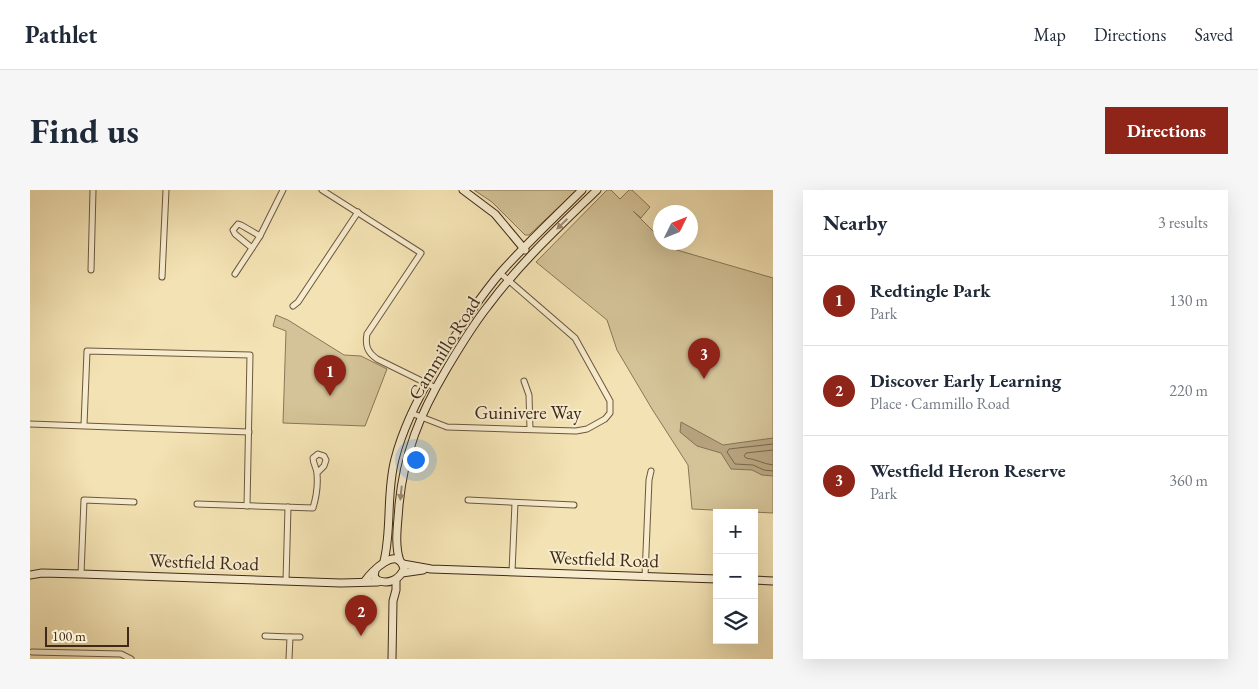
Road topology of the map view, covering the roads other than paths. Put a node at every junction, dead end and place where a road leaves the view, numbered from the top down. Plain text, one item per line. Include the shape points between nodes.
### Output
1 (94, 190) edge
2 (166, 190) edge
3 (283, 190) edge
4 (322, 190) edge
5 (463, 190) edge
6 (582, 190) edge
7 (597, 190) edge
8 (358, 212) junction
9 (260, 236) junction
10 (525, 246) junction
11 (252, 248) junction
12 (532, 254) junction
13 (90, 270) dead end
14 (500, 273) junction
15 (235, 274) dead end
16 (162, 277) dead end
17 (509, 280) junction
18 (293, 306) dead end
19 (524, 381) dead end
20 (427, 383) junction
21 (436, 388) junction
22 (411, 413) junction
23 (420, 417) junction
24 (30, 424) edge
25 (84, 425) junction
26 (530, 429) junction
27 (249, 432) junction
28 (651, 471) dead end
29 (318, 472) dead end
30 (468, 500) dead end
31 (134, 502) dead end
32 (515, 503) junction
33 (197, 504) dead end
34 (574, 505) dead end
35 (247, 506) junction
36 (288, 507) junction
37 (384, 561) junction
38 (401, 563) junction
39 (431, 569) junction
40 (30, 571) edge
41 (375, 571) junction
42 (512, 572) junction
43 (42, 573) junction
44 (402, 573) junction
45 (81, 574) junction
46 (30, 575) edge
47 (645, 576) junction
48 (713, 579) edge
49 (396, 580) junction
50 (758, 580) edge
51 (286, 581) junction
52 (365, 581) junction
53 (773, 581) edge
54 (378, 582) junction
55 (386, 583) junction
56 (393, 601) junction
57 (265, 636) dead end
58 (290, 637) junction
59 (300, 637) dead end
60 (31, 652) edge
61 (32, 659) edge
62 (131, 659) edge
63 (289, 659) edge
64 (392, 659) edge

1 - 13 street
2 - 16 street
3 - 9 street
4 - 8 street
5 - 10 main road via 490,209
6 - 10 main road, Cammillo Road
7 -> 12 main road, Cammillo Road
8 - 18 street
8 - 20 street via 421,253 367,334 366,343 377,360
9 - 11 street
9 - 11 street via 241,225 234,226 235,234
10 - 12 main road
10 - 14 main road, Cammillo Road
11 - 15 street
12 - 17 main road, Cammillo Road
14 - 17 street, Guinivere Way
14 - 20 main road, Cammillo Road via 457,332
17 - 21 main road, Cammillo Road via 479,317
17 - 26 street, Guinivere Way via 578,342 611,405 605,419 586,429
19 - 26 street via 529,395
20 - 21 street
20 - 22 main road, Cammillo Road
21 - 23 main road, Cammillo Road
22 - 23 street, Guinivere Way
22 - 37 main road, Cammillo Road via 394,460
23 - 26 street, Guinivere Way via 447,427
23 -> 38 main road, Cammillo Road via 400,491 397,548
24 - 25 street
25 - 27 street
25 - 27 street via 87,351 250,355
27 - 35 street
28 - 47 street
29 - 36 street via 313,508
30 - 32 street
31 - 45 street via 84,500
32 - 34 street
32 - 42 street
33 - 35 street
35 - 36 street
36 - 51 street
37 - 38 main road
37 - 41 main road
38 - 39 main road, Westfield Road
38 - 44 main road
39 - 42 main road, Westfield Road
39 - 44 main road, Westfield Road
40 - 43 main road, Westfield Road
41 - 52 main road
41 - 54 main road
42 - 47 main road, Westfield Road
43 - 45 main road, Westfield Road
43 - 46 main road, Westfield Road
44 - 49 main road
45 - 51 main road, Westfield Road
47 - 48 main road, Westfield Road
49 - 55 main road
49 - 56 main road
50 - 53 main road
51 - 52 main road, Westfield Road
52 - 54 main road, Westfield Road
54 - 55 main road
55 - 56 main road
56 - 64 main road
57 - 58 street
58 - 59 street
58 - 63 street
60 - 61 street
60 - 62 street via 121,654

